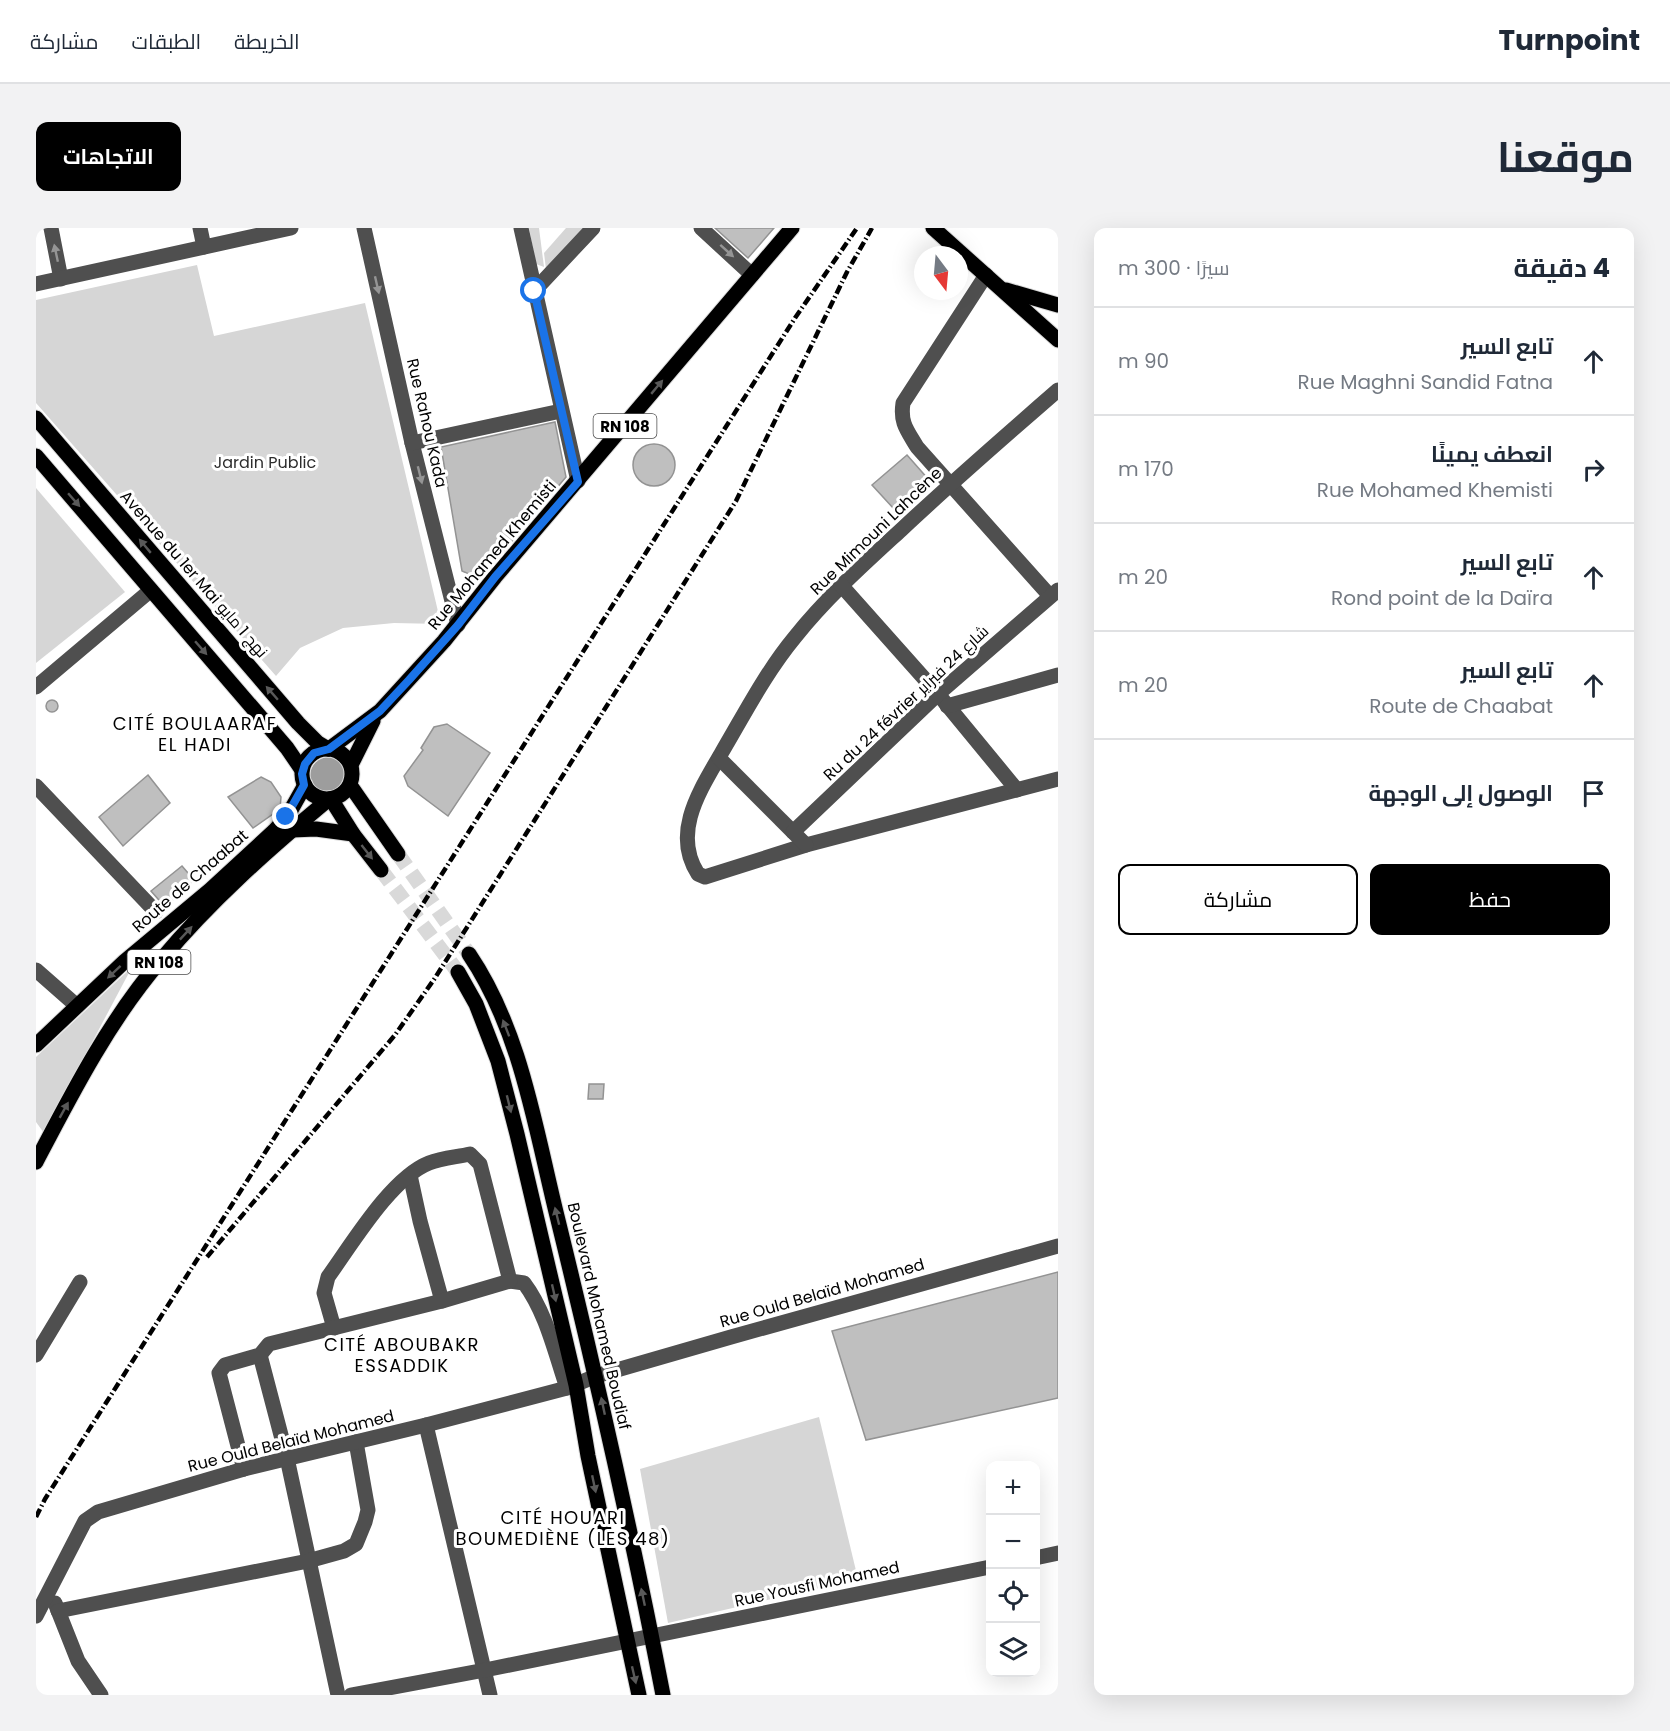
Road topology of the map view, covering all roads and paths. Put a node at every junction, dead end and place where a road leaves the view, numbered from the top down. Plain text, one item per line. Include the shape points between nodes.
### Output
1 (51, 228) edge
2 (200, 228) edge
3 (291, 228) edge
4 (364, 228) edge
5 (521, 228) edge
6 (593, 228) edge
7 (701, 228) edge
8 (792, 228) edge
9 (933, 228) edge
10 (204, 247) junction
11 (752, 275) junction
12 (986, 275) junction
13 (61, 279) junction
14 (36, 284) edge
15 (1003, 289) junction
16 (534, 291) junction
17 (1058, 305) edge
18 (1058, 340) edge
19 (1058, 390) edge
20 (561, 411) junction
21 (36, 418) edge
22 (412, 443) junction
23 (36, 456) edge
24 (578, 482) junction
25 (950, 484) junction
26 (841, 585) junction
27 (151, 590) junction
28 (1054, 593) edge
29 (458, 625) junction
30 (1058, 675) edge
31 (36, 687) edge
32 (943, 700) junction
33 (380, 711) junction
34 (328, 749) junction
35 (719, 758) junction
36 (351, 765) junction
37 (303, 778) junction
38 (1058, 779) edge
39 (350, 785) junction
40 (36, 786) edge
41 (1017, 790) junction
42 (330, 799) junction
43 (292, 830) junction
44 (793, 832) junction
45 (353, 834) junction
46 (806, 846) junction
47 (398, 854) tunnel mouth
48 (381, 870) tunnel mouth
49 (156, 912) dead end
50 (469, 954) tunnel mouth
51 (36, 970) edge
52 (458, 972) tunnel mouth
53 (77, 1006) junction
54 (36, 1045) edge
55 (38, 1151) edge
56 (410, 1175) junction
57 (1058, 1246) edge
58 (510, 1281) junction
59 (80, 1282) dead end
60 (442, 1301) junction
61 (334, 1328) junction
62 (36, 1355) edge
63 (260, 1355) junction
64 (596, 1376) junction
65 (571, 1386) junction
66 (426, 1425) junction
67 (356, 1442) junction
68 (286, 1458) junction
69 (244, 1469) junction
70 (1058, 1553) edge
71 (1040, 1557) edge
72 (308, 1561) junction
73 (986, 1568) edge
74 (52, 1582) junction
75 (58, 1611) junction
76 (36, 1616) edge
77 (652, 1636) junction
78 (627, 1641) junction
79 (485, 1670) junction
80 (101, 1695) edge
81 (338, 1695) edge
82 (351, 1695) edge
83 (490, 1695) edge
84 (639, 1695) edge
85 (663, 1695) edge

13 -> 1 street
2 - 10 street
3 - 10 street
4 -> 22 street, Rue Rahou Kada
5 - 16 street
6 - 16 street
7 -> 11 street
8 - 11 main road, Rue Mohamed Khemisti / RN 108
9 - 12 main road
10 - 13 street
24 -> 11 main road, Rue Mohamed Khemisti / RN 108
12 - 15 main road
12 - 25 street via 903,403 901,416 907,431
13 - 14 street
15 - 17 main road
15 - 18 main road
16 - 20 street
19 - 25 street, Rue Mimouni Lahcène
20 - 22 street
20 - 24 street
34 -> 21 main road, Avenue du 1er Mai نهج 1 مايو via 298,723
22 -> 29 street, Rue Rahou Kada
23 -> 27 main road
24 - 29 main road, Rue Mohamed Khemisti / RN 108
25 - 26 street, Rue Mimouni Lahcène
25 - 28 street
26 - 32 street
26 - 35 street, Rue Mimouni Lahcène via 795,637 765,679
27 - 31 street
27 -> 37 main road via 287,748
28 - 32 street, Ru du 24 février شارع 24 فبراير
29 - 33 main road, Rue Mohamed Khemisti / RN 108
30 - 32 street
32 - 41 street
32 - 44 street, Ru du 24 février شارع 24 فبراير
33 - 34 main road, Rue Mohamed Khemisti / RN 108
33 - 36 main road, Rue Mohamed Khemisti
34 - 36 main road via 342,754
34 - 37 main road via 309,758
35 - 44 street
35 - 46 street, Rue Mimouni Lahcène via 702,788 686,837 687,850 698,874 705,877
36 - 39 main road
37 - 42 main road via 315,796
37 -> 53 main road, Route de Chaabat / RN 108 via 286,817 274,831
38 - 41 street
39 - 42 main road via 342,795
39 - 47 main road
40 - 49 street
41 - 46 street
42 - 43 main road, Route de Chaabat / RN 108
42 - 45 main road
43 - 45 main road
55 -> 43 main road, Route de Chaabat / RN 108 via 102,1043 160,961 218,897
44 - 46 street
45 -> 48 main road
64 -> 50 main road, Boulevard Mohamed Boudiaf via 521,1069 489,985
51 - 53 street
52 -> 65 main road via 476,1004 498,1061
53 - 54 main road, Route de Chaabat / RN 108
56 - 58 street via 428,1164 470,1154 476,1158
56 - 60 street
56 - 61 street via 390,1193 328,1277 324,1293
57 - 64 street, Rue Ould Belaïd Mohamed
58 - 60 street
58 - 65 street via 524,1283 530,1290
59 - 62 street
60 - 61 street
61 - 63 street via 270,1344
63 - 68 street
63 - 69 street via 225,1365 219,1373
64 - 65 street, Rue Ould Belaïd Mohamed
77 -> 64 main road, Boulevard Mohamed Boudiaf
65 - 66 street, Rue Ould Belaïd Mohamed
65 -> 78 main road
66 - 67 street, Rue Ould Belaïd Mohamed
66 - 79 street
67 - 68 street, Rue Ould Belaïd Mohamed
67 - 72 street via 368,1510 365,1522 356,1544
68 - 69 street, Rue Ould Belaïd Mohamed
68 - 72 street
69 - 74 street, Rue Ould Belaïd Mohamed via 98,1512 85,1521
70 - 71 street
72 - 75 street
72 - 81 street
73 - 77 street, Rue Yousfi Mohamed
74 - 75 street
74 - 76 street, Rue Ould Belaïd Mohamed
75 - 80 street via 78,1661
77 - 78 street, Rue Yousfi Mohamed
77 - 85 main road, Boulevard Mohamed Boudiaf
78 - 79 street
78 -> 84 main road
79 - 82 street
79 - 83 street

